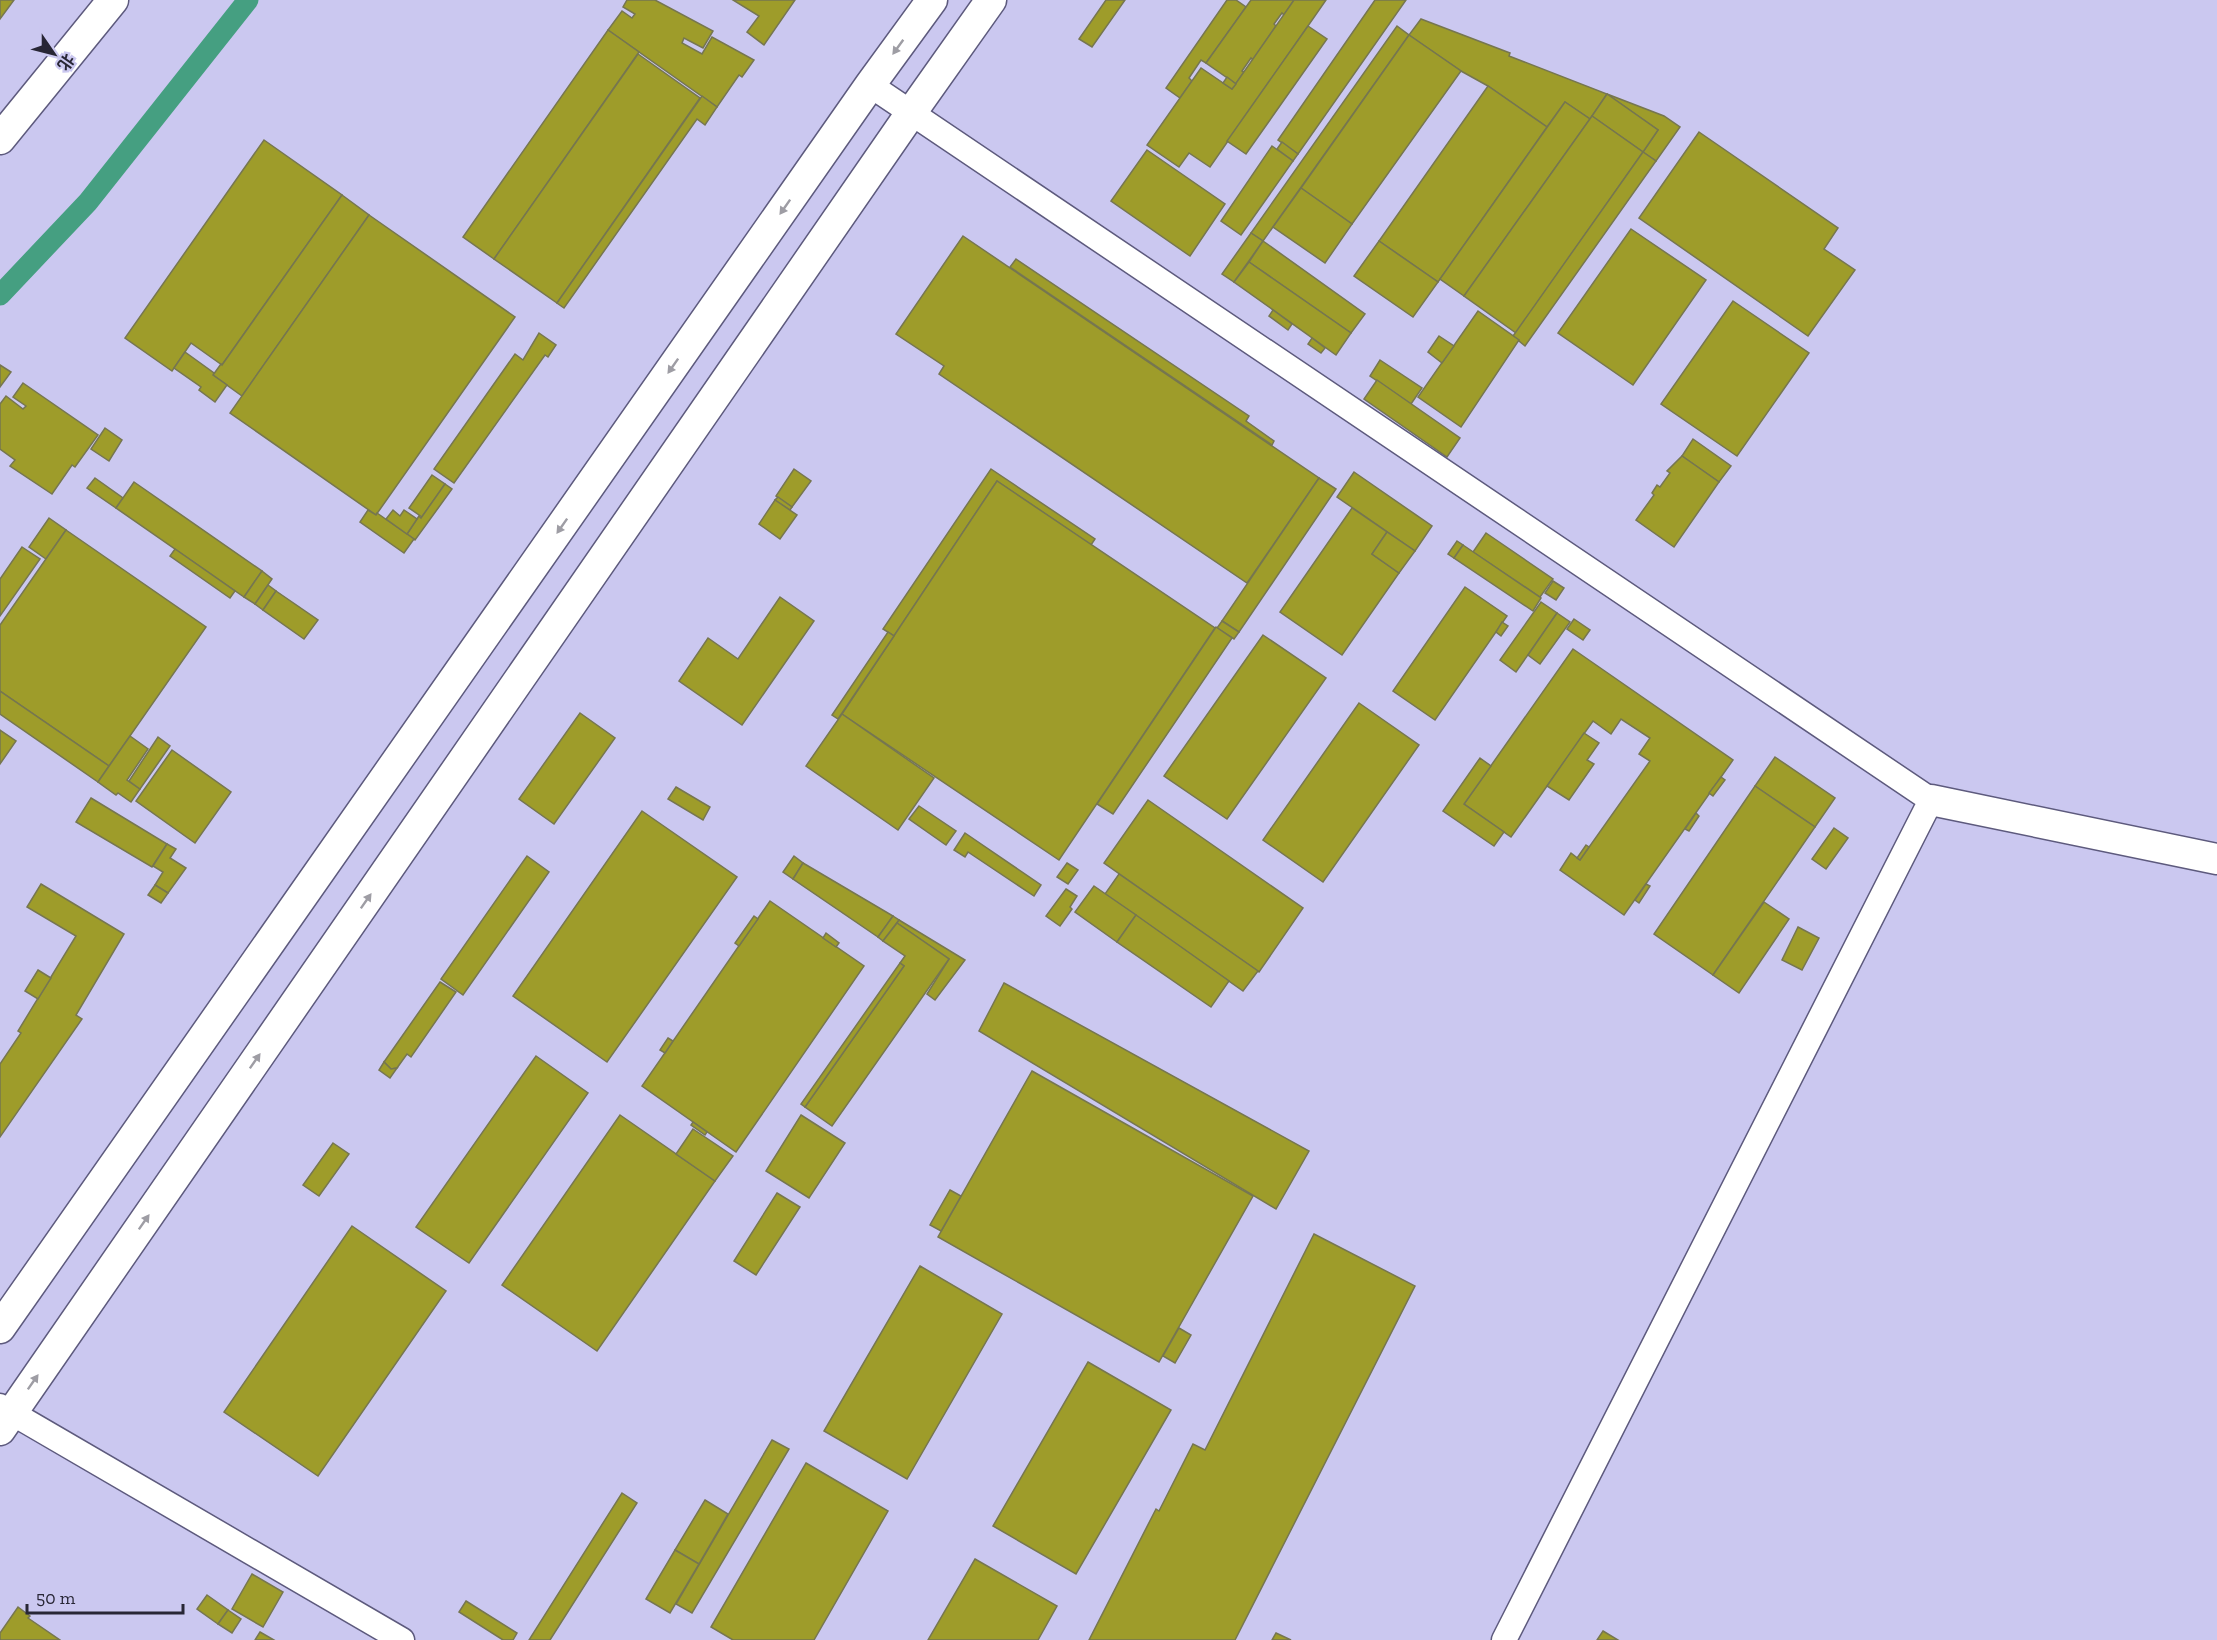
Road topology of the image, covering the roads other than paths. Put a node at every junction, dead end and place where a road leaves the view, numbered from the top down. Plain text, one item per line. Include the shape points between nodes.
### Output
1 (113, 0) edge
2 (932, 0) edge
3 (991, 0) edge
4 (870, 86) junction
5 (911, 113) junction
6 (0, 139) edge
7 (1931, 800) junction
8 (2217, 859) edge
9 (0, 1328) edge
10 (4, 1416) edge
11 (402, 1640) edge
12 (1504, 1640) edge

1 - 6 street
2 -> 4 street
3 - 5 street
4 - 5 street
4 -> 9 street
5 - 7 street
10 -> 5 street
7 - 8 street
7 - 12 street
10 - 11 street

